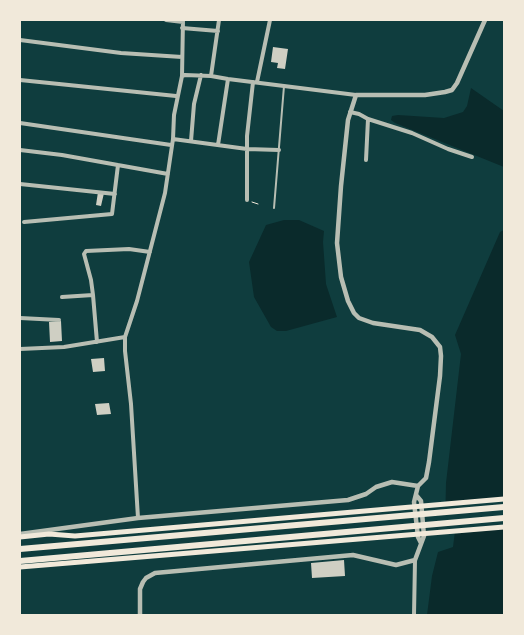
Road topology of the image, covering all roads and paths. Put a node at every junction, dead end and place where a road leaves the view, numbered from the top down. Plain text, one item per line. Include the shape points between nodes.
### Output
1 (166, 20) edge
2 (219, 20) edge
3 (270, 20) edge
4 (485, 20) edge
5 (183, 21) edge
6 (182, 28) junction
7 (218, 31) junction
8 (20, 40) edge
9 (182, 57) junction
10 (201, 75) junction
11 (182, 76) junction
12 (211, 76) junction
13 (228, 79) junction
14 (20, 80) edge
15 (255, 82) junction
16 (284, 86) junction
17 (356, 95) junction
18 (176, 96) junction
19 (350, 112) junction
20 (368, 119) junction
21 (20, 123) edge
22 (172, 139) junction
23 (191, 142) junction
24 (171, 145) junction
25 (218, 145) junction
26 (246, 149) junction
27 (20, 150) edge
28 (279, 150) junction
29 (472, 157) dead end
30 (366, 160) dead end
31 (118, 165) junction
32 (168, 174) junction
33 (20, 184) edge
34 (115, 194) junction
35 (247, 200) dead end
36 (274, 208) dead end
37 (24, 222) dead end
38 (150, 252) junction
39 (93, 295) junction
40 (62, 297) dead end
41 (20, 318) edge
42 (59, 320) dead end
43 (125, 337) junction
44 (97, 342) junction
45 (20, 349) edge
46 (418, 486) junction
47 (504, 499) edge
48 (504, 508) edge
49 (138, 518) junction
50 (504, 518) edge
51 (504, 527) edge
52 (20, 536) edge
53 (20, 549) edge
54 (415, 560) junction
55 (20, 561) edge
56 (20, 567) edge
57 (140, 615) edge
58 (414, 615) edge

1 - 5 street
2 - 7 street
3 - 15 street
4 - 17 street via 452,90 425,95
5 - 6 street
6 - 7 street
6 - 9 street
7 - 12 street
8 - 9 street
9 - 11 street
10 - 11 street
10 - 12 street
10 - 23 street via 194,104
11 - 18 street
12 - 13 street
13 - 15 street
13 - 25 street
14 - 18 street
15 - 16 street
15 - 26 street
16 - 17 street
16 - 28 lane
17 - 19 street
18 - 22 street
19 - 20 street
19 - 46 street via 337,243 348,302 359,318 420,330 440,347 440,376 429,462 426,478
20 - 29 street
20 - 30 street
21 - 24 street
22 - 23 street
22 - 24 street
23 - 25 street
24 - 32 street
25 - 26 street
26 - 28 street
26 - 35 street
27 - 31 street
28 - 36 lane
31 - 32 street
31 - 34 street
32 - 38 street
33 - 34 street
34 - 37 street via 110,216
38 - 39 street via 129,249 86,251
38 - 43 street
39 - 40 street
39 - 44 street
41 - 42 street
43 - 44 street
43 - 49 street
44 - 45 street
46 - 49 street via 399,482 382,484 348,500
46 - 54 street via 414,502 421,543
47 - 52 main road via 75,536
48 - 53 highway
49 - 52 street
50 - 55 highway
51 - 56 main road
54 - 57 street via 396,565 353,555 155,574 142,582
54 - 58 street

